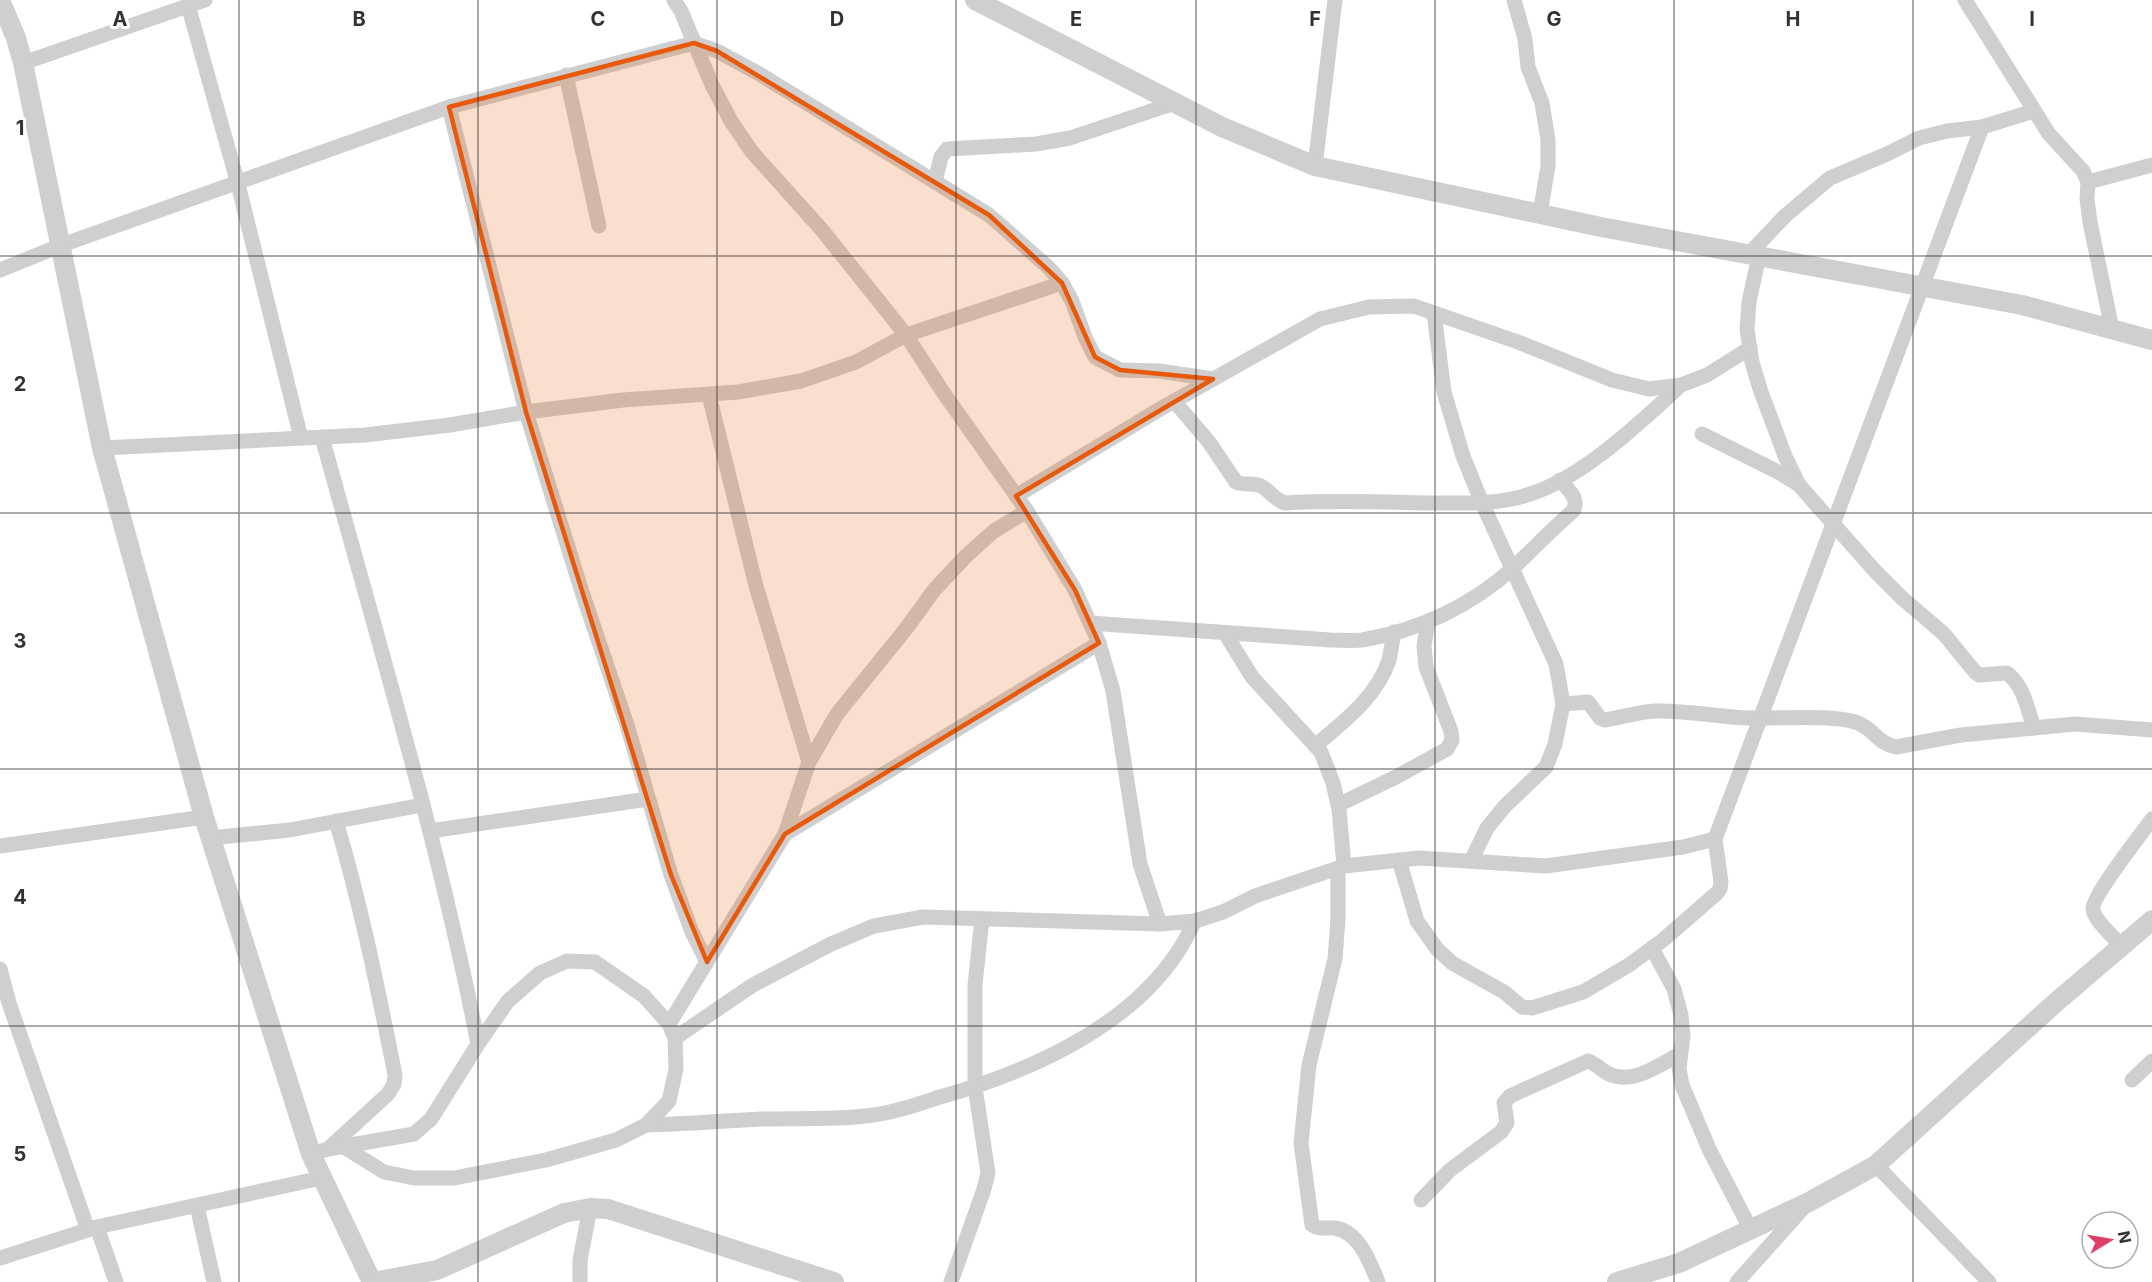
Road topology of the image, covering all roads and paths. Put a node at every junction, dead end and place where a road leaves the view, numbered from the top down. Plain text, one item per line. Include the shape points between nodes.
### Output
1 (0, 0) edge
2 (206, 0) edge
3 (674, 0) edge
4 (975, 0) edge
5 (1335, 0) edge
6 (1514, 0) edge
7 (1965, 0) edge
8 (188, 5) junction
9 (694, 43) junction
10 (23, 63) junction
11 (566, 75) junction
12 (1175, 103) junction
13 (448, 107) junction
14 (2034, 111) junction
15 (1982, 127) junction
16 (2152, 165) edge
17 (1315, 166) junction
18 (935, 182) junction
19 (2088, 182) junction
20 (238, 184) junction
21 (1540, 214) junction
22 (599, 226) dead end
23 (62, 245) junction
24 (1754, 255) junction
25 (0, 270) edge
26 (1062, 283) junction
27 (1922, 285) junction
28 (1434, 313) junction
29 (2112, 329) junction
30 (906, 334) junction
31 (2152, 340) edge
32 (1750, 348) junction
33 (1213, 379) junction
34 (1681, 385) junction
35 (709, 395) junction
36 (1174, 401) junction
37 (526, 412) junction
38 (1702, 434) dead end
39 (322, 437) junction
40 (301, 438) junction
41 (102, 448) junction
42 (1560, 480) junction
43 (1799, 485) junction
44 (1016, 496) junction
45 (1482, 503) junction
46 (1027, 511) junction
47 (1833, 524) junction
48 (1513, 568) junction
49 (1428, 621) junction
50 (1090, 623) junction
51 (1394, 632) junction
52 (1225, 633) junction
53 (1099, 643) junction
54 (1563, 704) junction
55 (1760, 718) junction
56 (2034, 728) junction
57 (2152, 730) edge
58 (1316, 746) junction
59 (809, 762) junction
60 (648, 799) junction
61 (422, 805) junction
62 (1338, 805) junction
63 (204, 818) junction
64 (2152, 819) edge
65 (336, 821) junction
66 (430, 831) junction
67 (785, 834) junction
68 (210, 838) junction
69 (1715, 839) junction
70 (0, 846) edge
71 (1399, 860) junction
72 (1471, 861) junction
73 (1341, 867) junction
74 (982, 919) junction
75 (2152, 920) edge
76 (1195, 921) junction
77 (1160, 924) junction
78 (2121, 946) junction
79 (1652, 948) junction
80 (707, 962) junction
81 (0, 969) edge
82 (5, 1005) edge
83 (672, 1031) junction
84 (478, 1044) junction
85 (1680, 1054) junction
86 (2152, 1061) edge
87 (2132, 1080) dead end
88 (975, 1087) junction
89 (646, 1125) junction
90 (328, 1150) junction
91 (1876, 1165) junction
92 (321, 1178) junction
93 (1421, 1200) dead end
94 (1809, 1202) junction
95 (197, 1206) junction
96 (590, 1208) junction
97 (92, 1229) junction
98 (1751, 1230) junction
99 (0, 1258) edge
100 (431, 1276) edge
101 (116, 1282) edge
102 (214, 1282) edge
103 (373, 1282) edge
104 (580, 1282) edge
105 (834, 1282) edge
106 (951, 1282) edge
107 (1378, 1282) edge
108 (1617, 1282) edge
109 (1737, 1282) edge
110 (1989, 1282) edge

1 - 10 street
2 - 8 street
3 - 9 street
4 - 12 street
5 - 17 street
6 - 21 street via 1548,140
7 - 14 street
8 - 10 street
8 - 20 street
9 - 11 street
9 - 18 street via 760,75
9 - 30 street via 731,121 752,152 822,230
10 - 23 street
11 - 13 street
11 - 22 street
12 - 17 street
12 - 18 street via 1070,138 947,149
13 - 20 street
13 - 37 street
14 - 15 street
14 - 19 street via 2049,135 2084,171
15 - 24 street via 1919,138 1830,178 1785,216
15 - 27 street
16 - 19 street
17 - 21 street
18 - 26 street via 989,215
19 - 29 street via 2090,222
20 - 23 street
20 - 40 street
21 - 24 street
23 - 25 street
23 - 41 street
24 - 27 street
24 - 32 street
26 - 30 street
26 - 33 street via 1095,357 1120,370
27 - 29 street via 2022,305
27 - 47 street
28 - 33 street via 1414,306 1369,307 1320,319
28 - 34 street via 1612,380 1649,389
28 - 45 street via 1444,392
29 - 31 street
30 - 35 street via 856,362 801,381
30 - 44 street
32 - 34 street via 1707,375
32 - 43 street via 1760,389
33 - 36 street
34 - 42 street via 1641,423
35 - 37 street
35 - 59 street via 756,586
36 - 44 street
36 - 45 street via 1236,482 1260,486 1285,503
37 - 39 street via 450,426
37 - 60 street
38 - 43 street
39 - 40 street
39 - 61 street
40 - 41 street
41 - 63 street
42 - 45 street via 1530,495
42 - 48 street via 1575,497 1576,506
43 - 47 street
44 - 46 street
45 - 48 street
46 - 50 street
46 - 59 street via 994,531 935,589 837,714
47 - 55 street
47 - 56 street via 1979,675 2000,672 2012,677 2021,688
48 - 49 street via 1458,607
48 - 54 street via 1556,664
49 - 51 street
49 - 62 street via 1426,667 1452,740 1447,749
50 - 52 street
50 - 53 street
51 - 52 street via 1360,640
51 - 58 street via 1388,662 1371,693
52 - 58 street via 1252,677
53 - 67 street
53 - 77 street via 1113,691 1140,864
54 - 55 street via 1588,702 1605,720 1654,711
54 - 72 street via 1546,767 1487,828
55 - 56 street via 1858,723 1885,745 1896,747 1960,735
55 - 69 street
56 - 57 street via 2075,724
58 - 62 street
59 - 67 street
60 - 66 street
60 - 80 street via 671,875
61 - 65 street
61 - 66 street
62 - 73 street
63 - 68 street
63 - 70 street
64 - 78 street via 2094,903 2096,918
65 - 68 street
65 - 90 street via 355,887 395,1075 388,1094
66 - 84 street
67 - 80 street
68 - 90 street
69 - 72 street via 1546,866
69 - 79 street via 1720,889
71 - 72 street
71 - 73 street
71 - 79 street via 1417,921 1437,949 1452,963 1504,992 1522,1007 1532,1008 1583,992
73 - 76 street
73 - 107 street via 1335,959 1309,1065 1301,1143 1312,1225 1345,1231 1356,1241
74 - 77 street
74 - 83 street via 923,917 874,926 831,944
74 - 88 street via 975,986
75 - 78 street
76 - 77 street
76 - 88 street via 1156,979 1103,1024 1018,1072
78 - 91 street
79 - 85 street via 1674,989 1681,1015
80 - 83 street
81 - 82 street
82 - 97 street
83 - 84 street via 644,996 595,962 567,961 540,973 508,1001
83 - 89 street via 676,1069 669,1101
84 - 90 street via 431,1119 414,1134
85 - 93 street via 1623,1078 1588,1061 1510,1096 1504,1103 1507,1123 1501,1132 1450,1170
85 - 98 street via 1682,1085 1709,1149
86 - 87 street
88 - 89 street via 866,1116
88 - 106 street via 988,1173
89 - 90 street via 615,1140 546,1160 454,1178 414,1178 384,1172
90 - 92 street
91 - 94 street
91 - 110 street
92 - 95 street
92 - 103 street
94 - 98 street
94 - 109 street
95 - 97 street
95 - 102 street
96 - 100 street via 564,1214
96 - 104 street
96 - 105 street via 609,1209
97 - 99 street
97 - 101 street
98 - 108 street via 1679,1263
100 - 103 street

